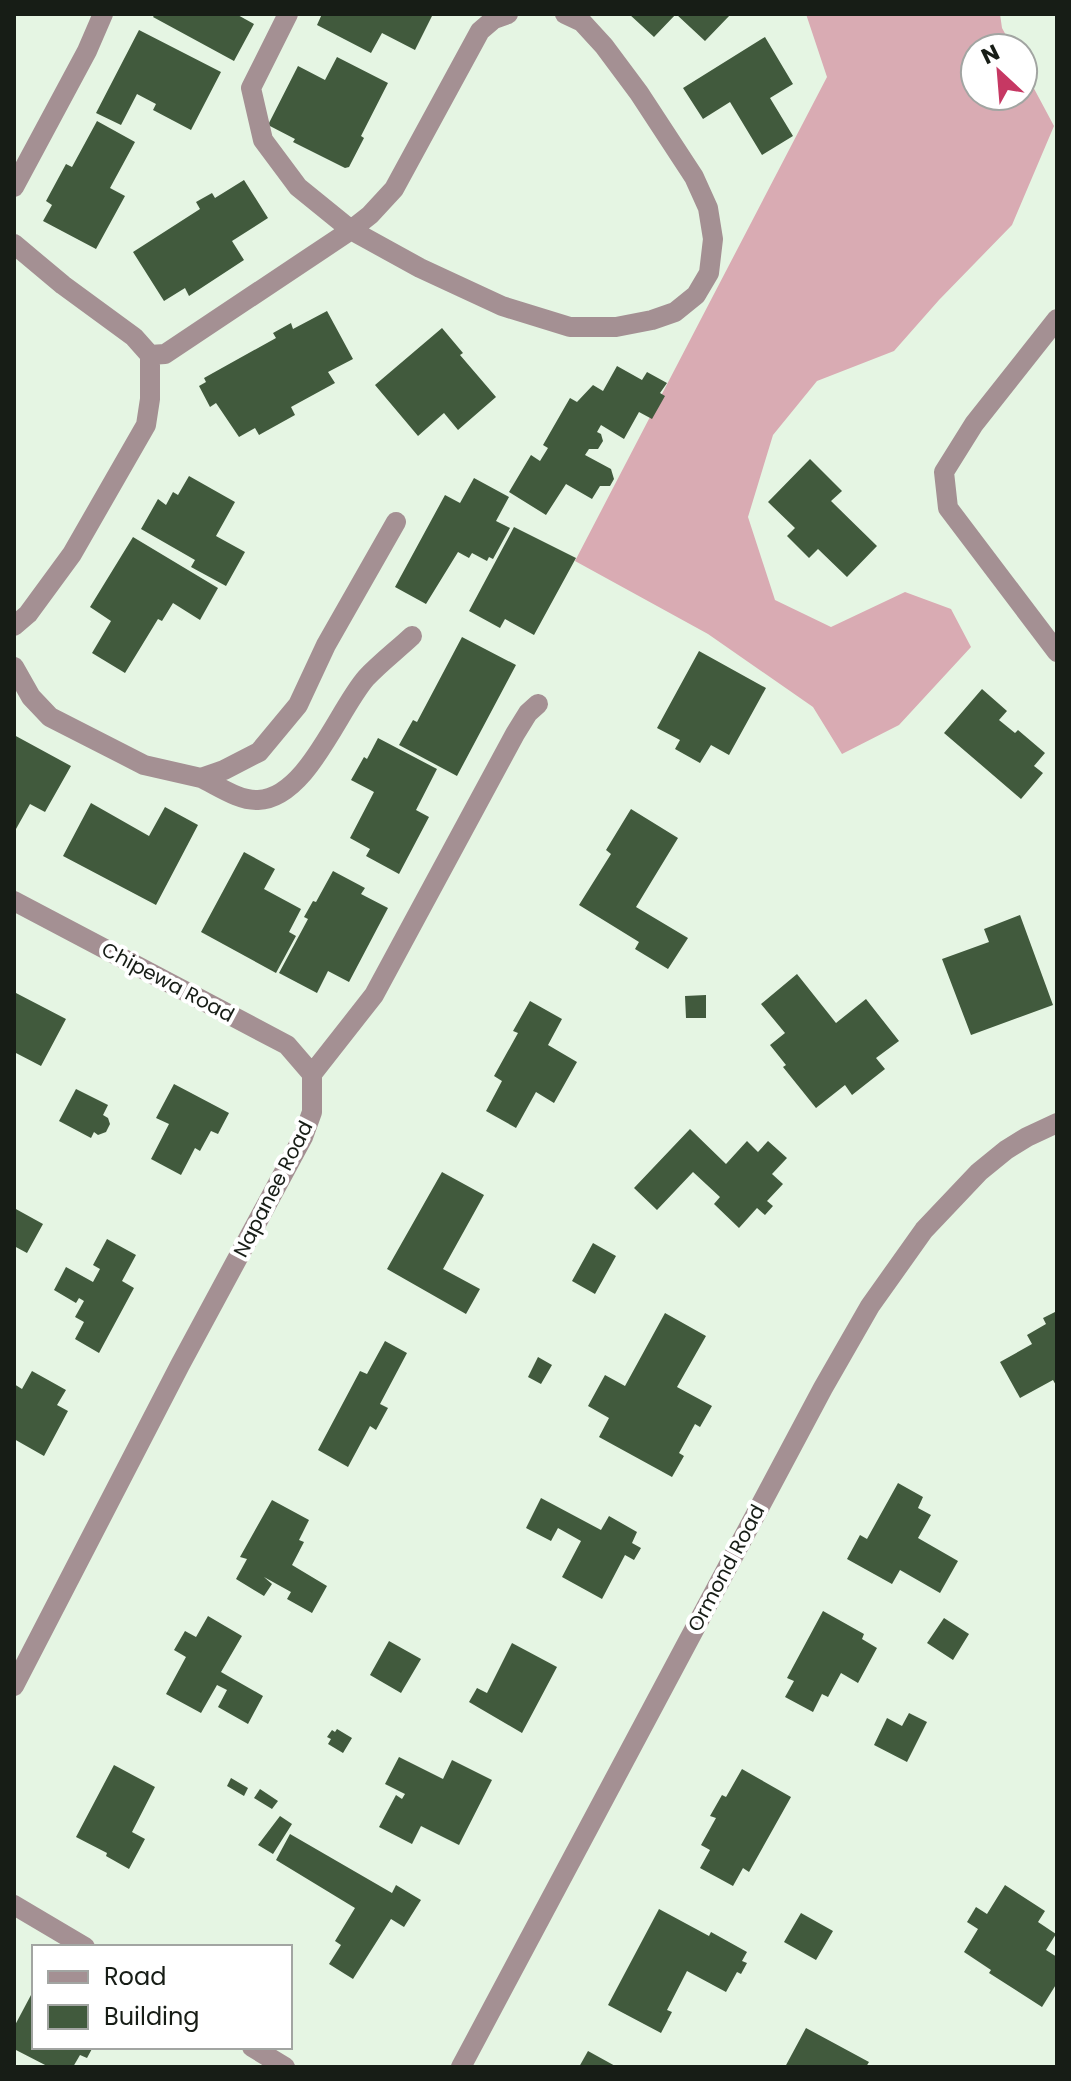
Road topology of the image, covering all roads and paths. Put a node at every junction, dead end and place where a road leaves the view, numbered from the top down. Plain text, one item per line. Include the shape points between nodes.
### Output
1 (103, 14) edge
2 (288, 14) edge
3 (508, 14) edge
4 (565, 14) edge
5 (14, 187) edge
6 (351, 230) junction
7 (14, 244) edge
8 (1057, 319) edge
9 (150, 355) junction
10 (396, 522) dead end
11 (14, 626) edge
12 (412, 636) dead end
13 (1057, 652) edge
14 (14, 667) edge
15 (538, 704) dead end
16 (201, 778) junction
17 (14, 901) edge
18 (312, 1074) junction
19 (1057, 1123) edge
20 (14, 1686) edge
21 (14, 1905) edge
22 (82, 1945) edge
23 (255, 2049) edge
24 (285, 2067) edge
25 (461, 2067) edge

1 - 5 street
2 - 6 street via 251,88 263,140 298,187
3 - 6 street via 480,31 394,189
4 - 6 street via 582,22 604,46 694,177 708,208 713,239 709,273 696,295 675,312 652,320 570,327 502,306
6 - 9 street via 165,354
7 - 9 street
8 - 13 street via 974,424 944,472 948,508
9 - 11 street via 146,425 72,554
10 - 16 street via 298,705 259,752
12 - 16 street via 366,678 308,769 280,792 260,800 241,797
14 - 16 street via 50,717 144,765
15 - 18 street via 515,734 374,995
17 - 18 street, Chipewa Road via 287,1045
18 - 20 street, Napanee Road via 312,1112 303,1137
19 - 25 street, Ormond Road via 1027,1137 979,1172 924,1230 870,1306
21 - 22 street
23 - 24 street

